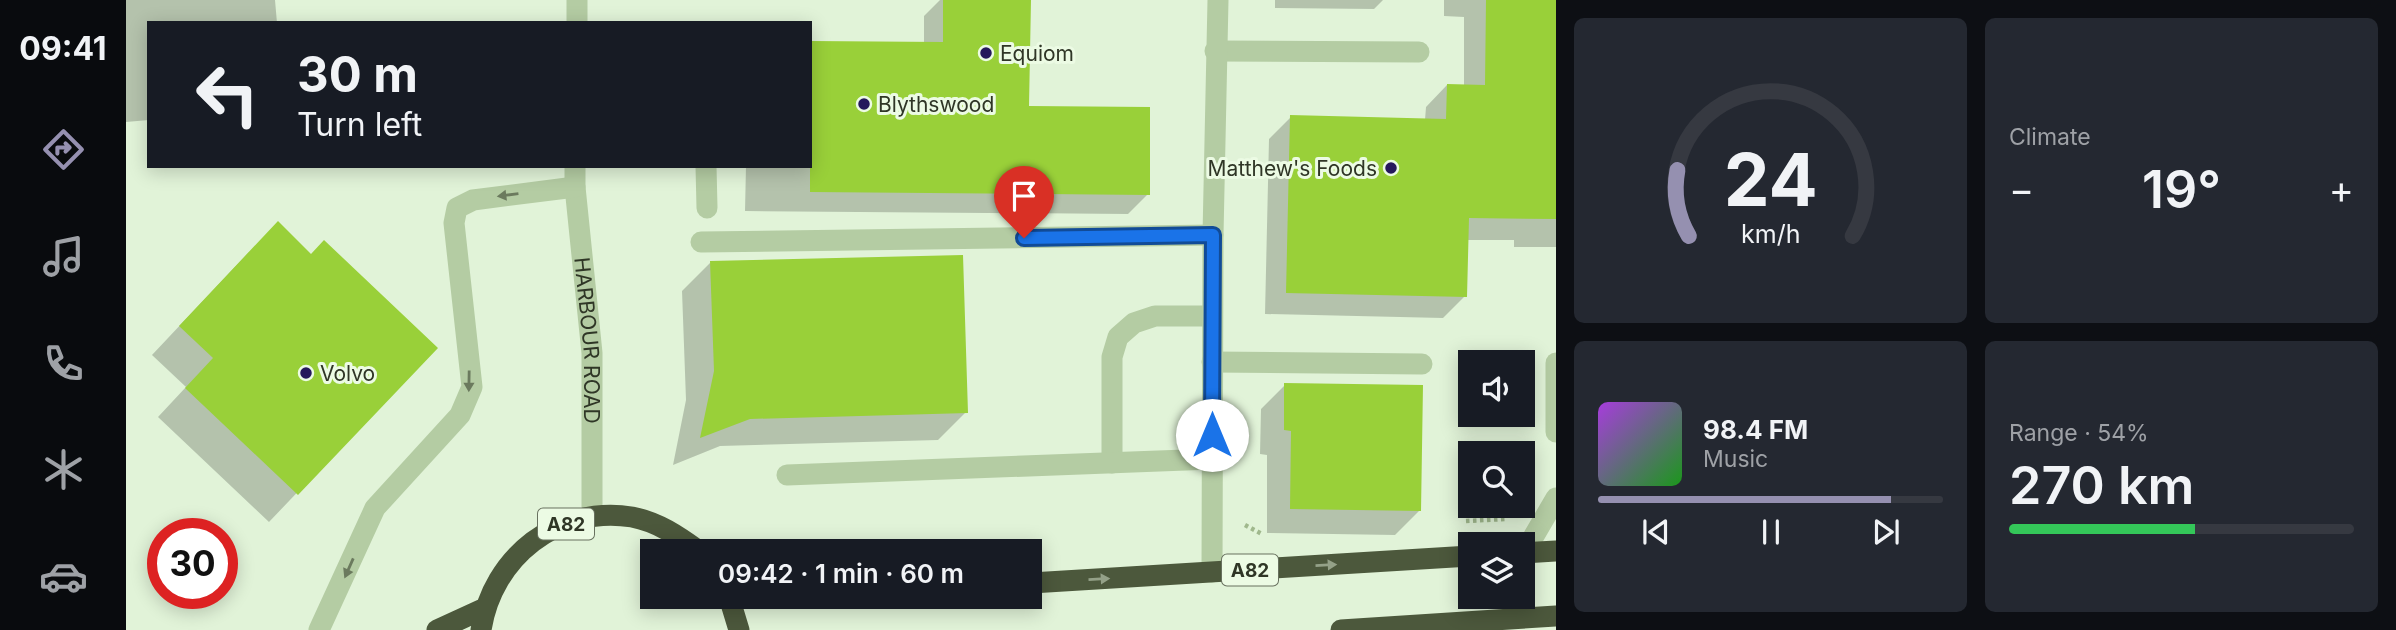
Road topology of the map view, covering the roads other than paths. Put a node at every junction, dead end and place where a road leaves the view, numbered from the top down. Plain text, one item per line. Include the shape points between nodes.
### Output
1 (578, 0) edge
2 (1217, 0) edge
3 (577, 21) edge
4 (1215, 51) junction
5 (1419, 52) dead end
6 (706, 168) edge
7 (575, 176) edge
8 (706, 208) dead end
9 (1213, 235) junction
10 (701, 242) dead end
11 (1212, 316) junction
12 (1212, 362) junction
13 (1556, 363) edge
14 (1422, 364) dead end
15 (1556, 383) edge
16 (1556, 421) edge
17 (1556, 432) edge
18 (1212, 459) junction
19 (1112, 463) junction
20 (786, 475) dead end
21 (1556, 498) edge
22 (592, 516) junction
23 (1535, 534) edge
24 (683, 539) edge
25 (1556, 551) edge
26 (1535, 552) edge
27 (1458, 557) edge
28 (1212, 572) junction
29 (1042, 582) edge
30 (485, 608) junction
31 (733, 609) edge
32 (1556, 616) edge
33 (1516, 624) edge
34 (319, 630) edge
35 (437, 630) edge
36 (481, 630) edge
37 (739, 630) edge
38 (1341, 630) edge

1 - 3 street
2 - 4 street
4 - 5 street
4 - 9 street
6 - 8 street
7 - 22 street, HARBOUR ROAD via 592,353
7 -> 34 street via 472,200 457,208 454,223 472,387 460,415 375,508
9 - 10 street
9 - 11 street
11 - 12 street
11 - 19 street via 1155,316 1134,323 1118,337 1112,356
12 - 14 street
12 - 18 street
13 - 15 street
15 - 16 street
16 - 17 street
18 - 19 street
18 - 28 street
19 - 20 street
21 - 23 street
22 - 24 highway, A82 via 632,517 671,530
22 - 30 highway, A82 via 556,527 525,547 501,575
25 - 26 highway
28 -> 27 highway, A82
29 -> 28 highway, A82
30 - 35 highway
30 - 36 highway, A82
31 - 37 highway
32 - 33 highway
33 - 38 highway

